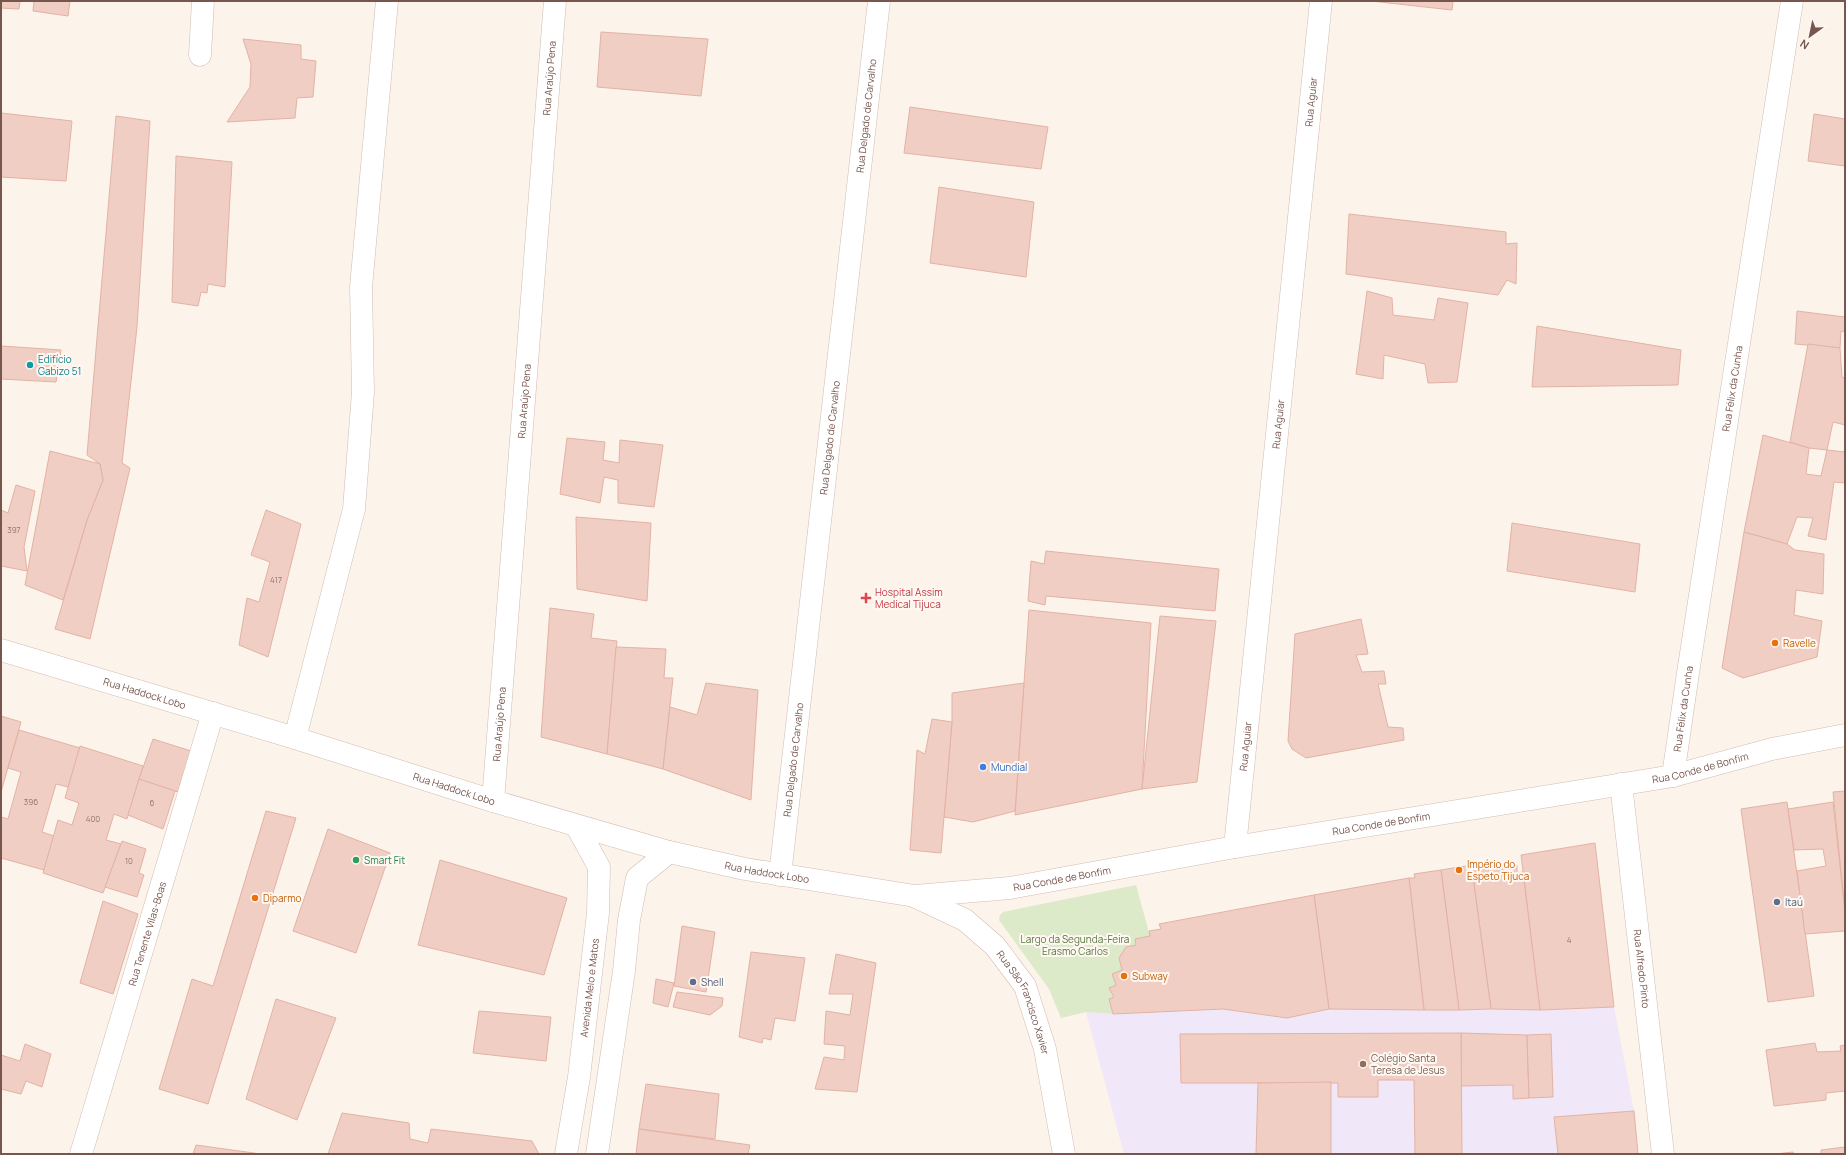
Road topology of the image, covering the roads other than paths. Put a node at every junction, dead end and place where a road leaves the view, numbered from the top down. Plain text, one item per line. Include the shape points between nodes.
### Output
1 (203, 1) edge
2 (387, 1) edge
3 (555, 1) edge
4 (879, 1) edge
5 (1321, 1) edge
6 (1792, 1) edge
7 (200, 55) dead end
8 (1, 650) edge
9 (213, 713) junction
10 (1845, 735) edge
11 (295, 738) junction
12 (1674, 776) junction
13 (1621, 784) junction
14 (493, 801) junction
15 (577, 826) junction
16 (1235, 847) junction
17 (669, 852) junction
18 (780, 875) junction
19 (915, 896) junction
20 (81, 1154) edge
21 (566, 1154) edge
22 (597, 1154) edge
23 (1064, 1154) edge
24 (1663, 1154) edge

1 - 7 street
2 - 11 street via 361,287 363,392 354,509
3 - 14 street, Rua Araújo Pena
4 - 18 street, Rua Delgado de Carvalho
5 - 16 street, Rua Aguiar
6 - 12 street, Rua Félix da Cunha
8 - 9 street, Rua Haddock Lobo
9 - 11 street, Rua Haddock Lobo
9 - 20 street, Rua Tenente Vilas-Boas
10 - 12 street, Rua Conde de Bonfim via 1772,749
11 - 14 street, Rua Haddock Lobo
12 - 13 street, Rua Conde de Bonfim
13 - 16 street, Rua Conde de Bonfim
13 - 24 street, Rua Alfredo Pinto
14 - 15 street, Rua Haddock Lobo
15 - 17 street, Rua Haddock Lobo
15 - 21 street, Avenida Melo e Matos via 599,867 598,913 579,1077
16 - 19 street, Rua Conde de Bonfim via 1010,888
17 - 18 street, Rua Haddock Lobo via 721,865
17 - 22 street via 637,878
18 - 19 street, Rua Haddock Lobo
19 - 23 street, Rua São Francisco Xavier via 965,920 995,946 1025,986 1045,1049

